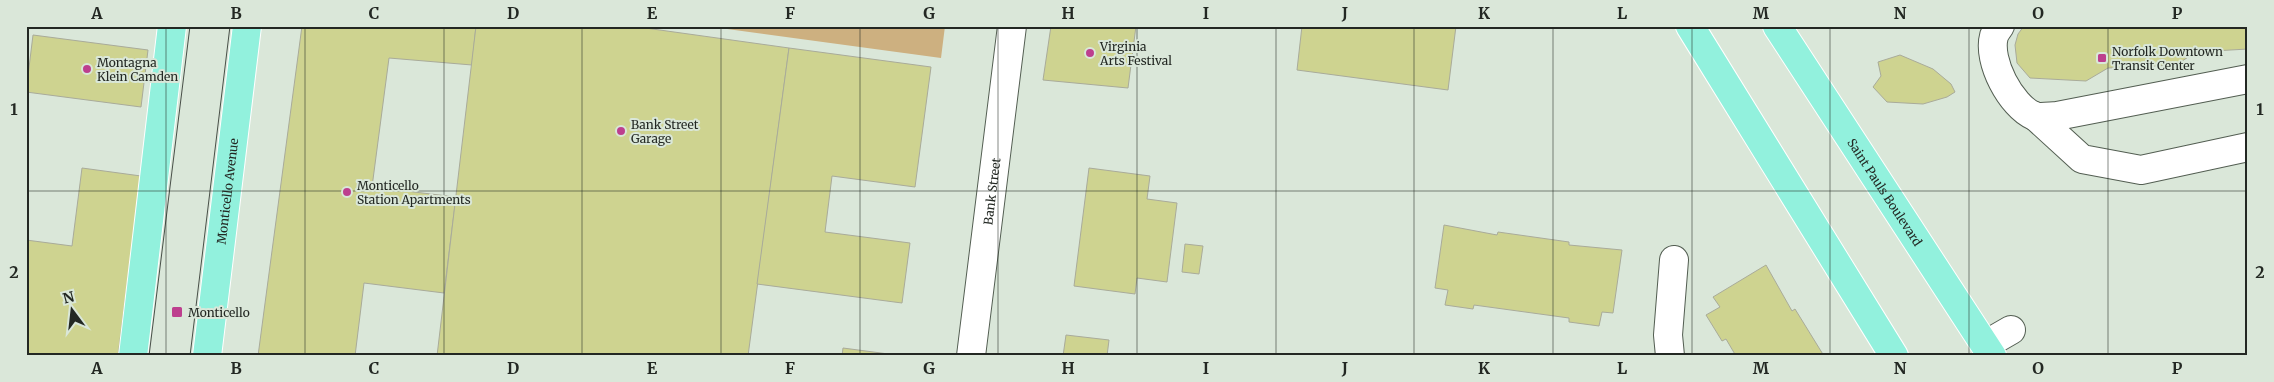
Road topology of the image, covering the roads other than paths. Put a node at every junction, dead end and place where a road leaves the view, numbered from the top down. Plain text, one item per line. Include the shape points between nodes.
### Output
1 (172, 26) edge
2 (247, 26) edge
3 (1012, 26) edge
4 (1690, 26) edge
5 (1777, 26) edge
6 (2000, 26) edge
7 (2248, 79) edge
8 (2035, 116) junction
9 (2248, 147) edge
10 (1674, 260) dead end
11 (2010, 330) dead end
12 (1988, 350) edge
13 (133, 356) edge
14 (208, 356) edge
15 (971, 356) edge
16 (1670, 356) edge
17 (1894, 356) edge

1 - 13 main road
2 - 14 main road, Monticello Avenue
3 - 15 street, Bank Street
4 - 17 main road
5 - 12 main road, Saint Pauls Boulevard
6 - 8 street via 1994,36 1994,60 2009,92
7 - 8 street via 2057,116
8 - 9 street via 2082,159 2141,170
10 - 16 street via 1668,335
11 - 12 street

